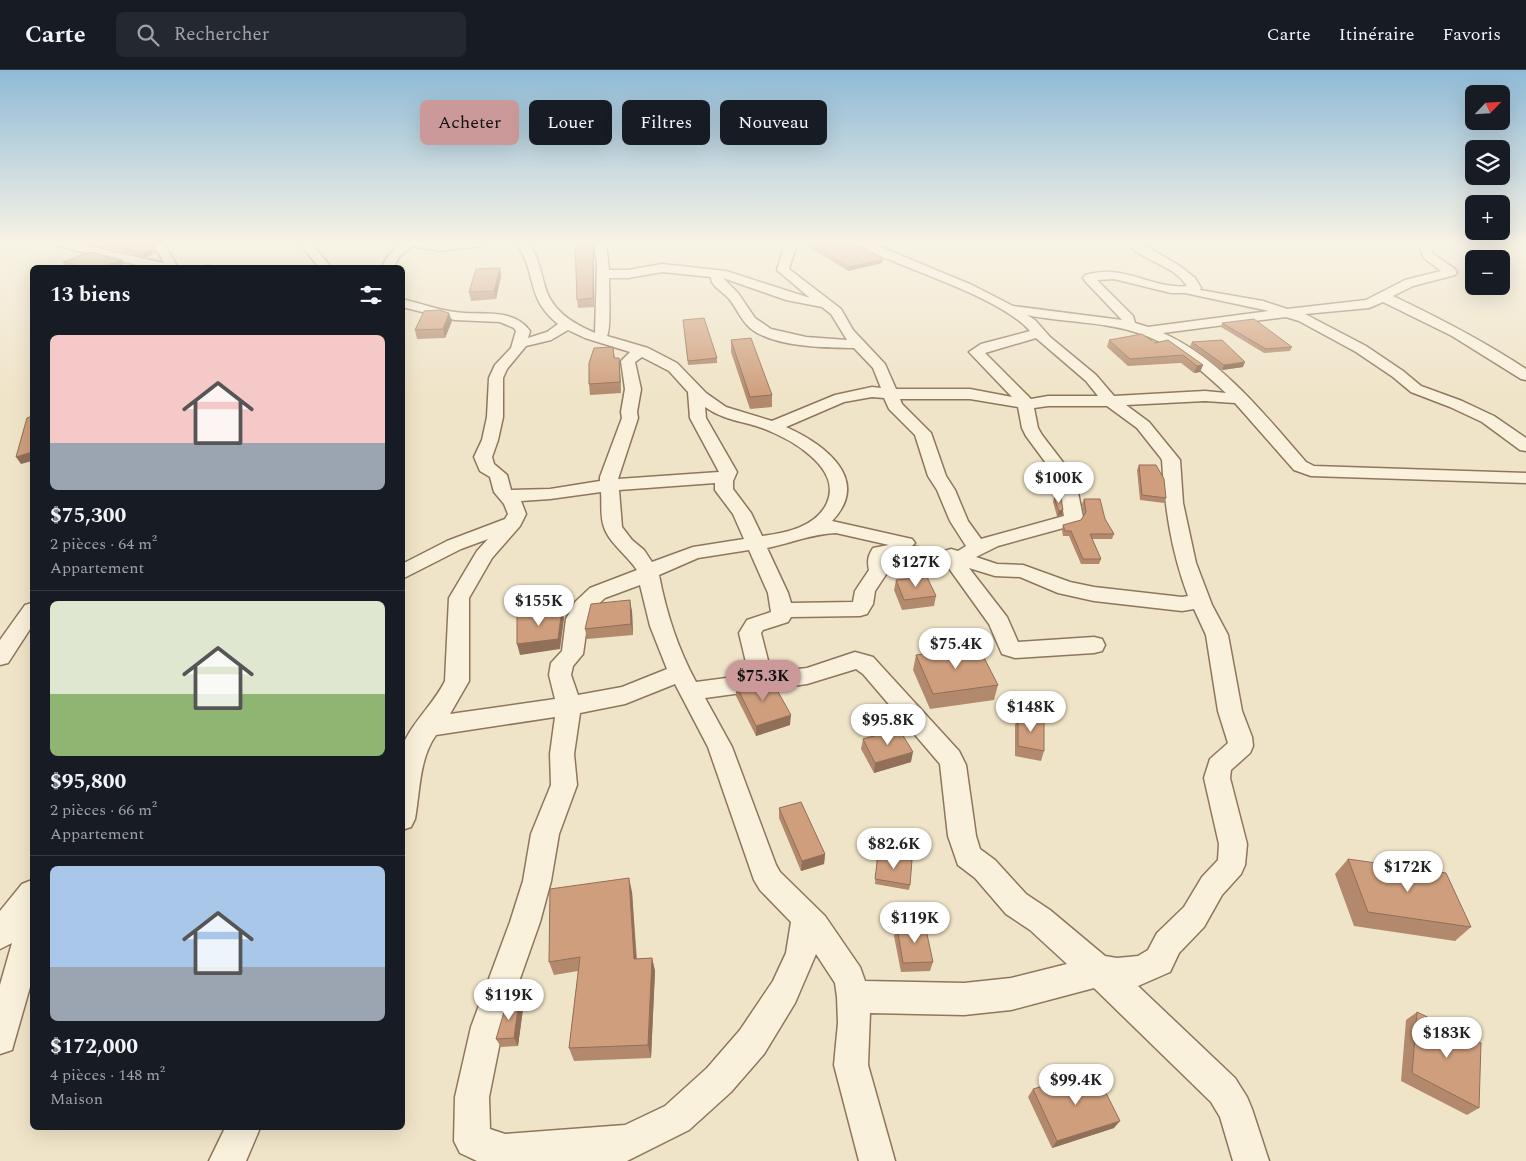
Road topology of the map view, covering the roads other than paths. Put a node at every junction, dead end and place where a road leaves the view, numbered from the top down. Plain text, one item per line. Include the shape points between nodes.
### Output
1 (540, 294) edge
2 (602, 294) edge
3 (732, 294) edge
4 (782, 294) edge
5 (812, 294) edge
6 (980, 294) edge
7 (1104, 294) edge
8 (1201, 294) edge
9 (1390, 294) edge
10 (1384, 297) junction
11 (405, 304) edge
12 (825, 305) junction
13 (1006, 307) junction
14 (1289, 312) junction
15 (567, 324) junction
16 (1126, 325) junction
17 (1148, 331) junction
18 (1040, 333) junction
19 (599, 338) junction
20 (520, 343) junction
21 (859, 344) junction
22 (643, 351) junction
23 (1526, 376) edge
24 (889, 389) junction
25 (696, 392) junction
26 (1240, 399) junction
27 (1111, 401) junction
28 (1027, 404) junction
29 (772, 427) junction
30 (1526, 446) edge
31 (726, 477) junction
32 (1526, 478) edge
33 (609, 485) junction
34 (506, 496) junction
35 (832, 521) junction
36 (513, 522) junction
37 (756, 543) junction
38 (964, 557) junction
39 (405, 570) edge
40 (648, 572) junction
41 (1201, 601) junction
42 (782, 610) junction
43 (30, 613) edge
44 (1094, 645) dead end
45 (0, 657) edge
46 (762, 681) junction
47 (685, 682) junction
48 (569, 705) junction
49 (428, 727) junction
50 (405, 801) edge
51 (30, 896) edge
52 (30, 911) edge
53 (806, 917) junction
54 (0, 935) edge
55 (1099, 971) junction
56 (853, 997) junction
57 (0, 1038) edge
58 (242, 1130) edge
59 (499, 1158) edge
60 (227, 1161) edge
61 (877, 1161) edge
62 (1251, 1161) edge

1 - 15 street via 544,302
2 - 19 street via 603,331
3 - 21 street via 749,319 768,332 812,342
4 - 12 street
5 - 12 street
6 - 13 street
7 - 16 street via 1129,322
8 - 14 street
9 - 10 street
10 - 14 street via 1369,304
10 - 23 street via 1461,334
11 - 20 street via 455,316 509,320 522,328
12 - 21 street via 836,312 847,332
13 - 16 street via 1054,317
13 - 18 street
14 - 17 street
14 - 30 street via 1361,349 1416,388 1488,419
15 - 19 street
15 - 20 street via 560,332
16 - 17 street
17 - 26 street via 1188,353
18 - 27 street via 1091,378
18 - 28 street via 976,352
19 - 22 street
20 - 34 street via 496,378 495,417 483,457 486,467 498,475
21 - 24 street via 880,367
22 - 25 street via 674,367
22 - 33 street via 628,361 633,389 630,418
24 - 28 street via 970,394
24 - 29 street via 840,398
24 - 38 street via 895,406 923,433 937,476 959,521
25 - 29 street via 726,413
25 - 31 street via 698,418 727,469
26 - 27 street via 1205,396
26 - 32 street via 1300,466 1311,471
27 - 28 street
27 - 41 street via 1143,425 1171,460 1174,503 1186,563
28 - 38 street via 1034,436 1066,478 1074,517 991,542
29 - 35 street via 822,457 838,477 840,495
31 - 33 street
31 - 37 street via 724,490 742,513
33 - 34 street via 550,494
33 - 40 street via 613,527
34 - 36 street via 516,508
35 - 37 street via 793,535
35 - 38 street
36 - 39 street via 454,545
36 - 49 street via 484,556 462,590 458,605 457,681
37 - 40 street via 694,553
37 - 42 street
38 - 41 street via 994,570 1023,572 1064,588 1094,594 1182,604
38 - 42 street via 895,550 880,552 877,558 879,570 865,591 864,604 860,609
38 - 44 street via 1010,648
40 - 47 street via 658,618
40 - 48 street via 599,592 580,610 572,654 562,663 560,675
41 - 55 street via 1217,634 1230,711 1240,737 1241,746 1219,766 1217,778 1233,844 1231,865 1212,886 1194,917 1168,943 1159,960 1138,971
42 - 46 street via 780,617 755,625 750,633
43 - 45 street
46 - 47 street
46 - 55 street via 807,676 855,660 871,668 950,758 968,856 985,869 1016,904 1040,920
47 - 48 street
47 - 53 street via 720,747 764,871
48 - 49 street
48 - 59 street via 562,754 564,785 545,834 526,922 490,1017 472,1097 472,1140
49 - 50 street via 416,744
51 - 54 street
52 - 57 street via 26,946
53 - 56 street via 849,978
53 - 59 street via 801,955 784,992 752,1042 719,1080 677,1118 627,1143
55 - 56 street via 1010,994 964,999
55 - 62 street via 1223,1090 1235,1109
56 - 61 street via 851,1065
58 - 60 street

